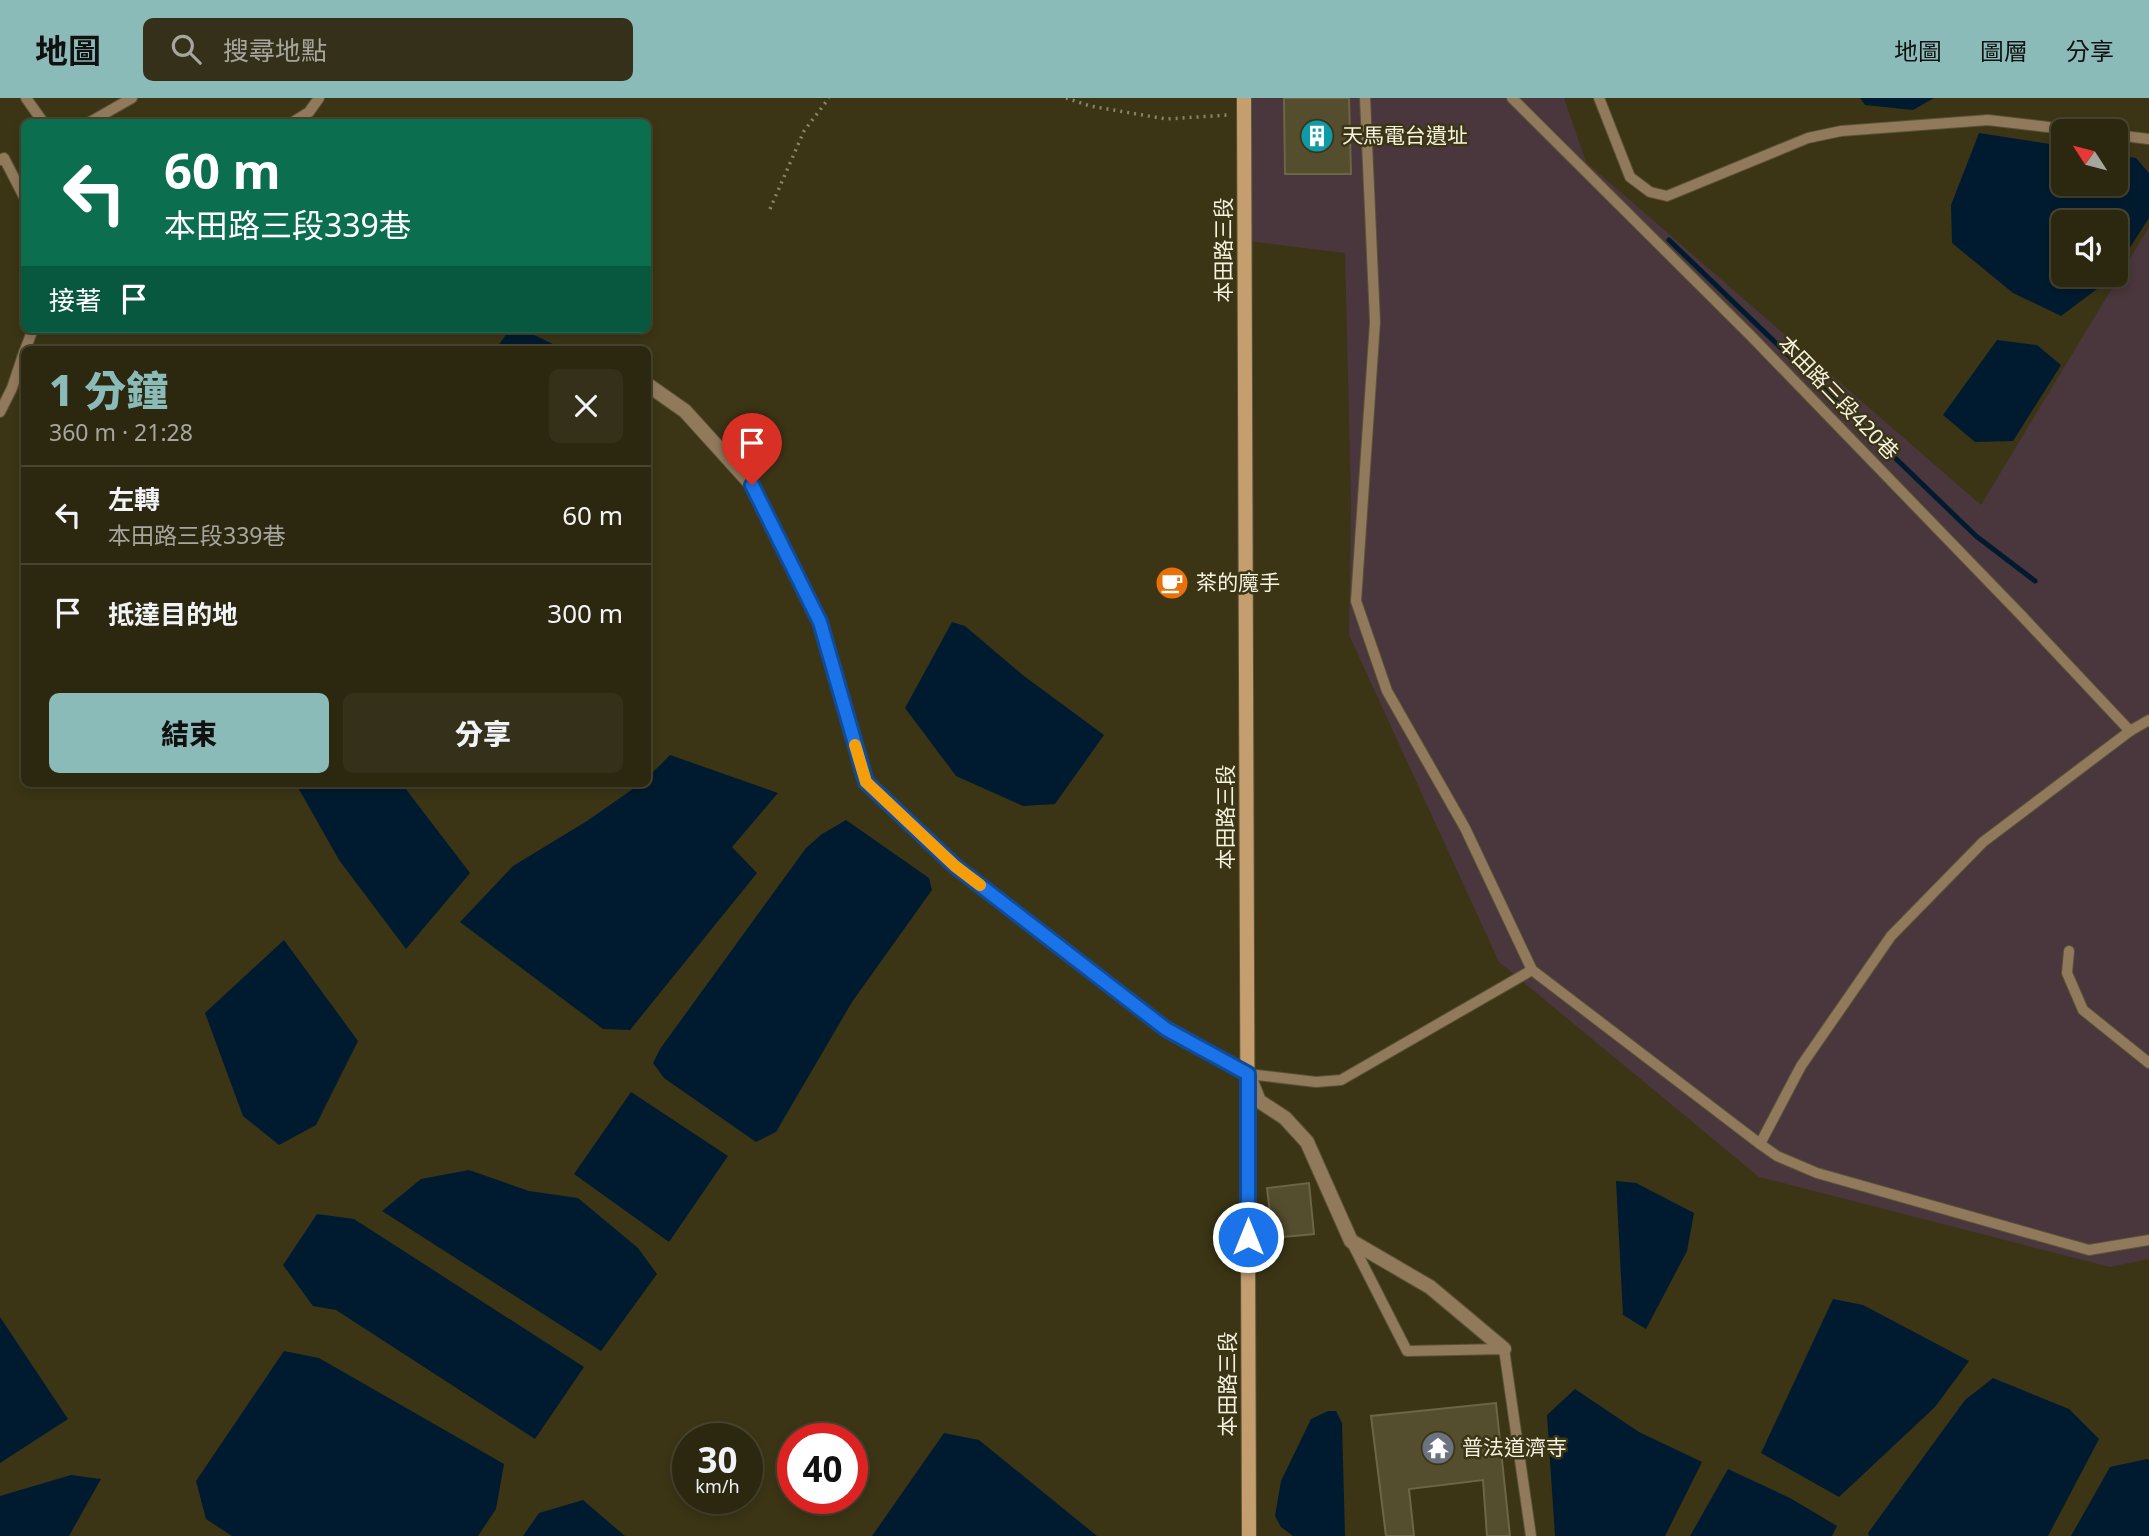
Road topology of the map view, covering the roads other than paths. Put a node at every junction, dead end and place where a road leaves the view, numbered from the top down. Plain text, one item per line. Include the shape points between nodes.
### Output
1 (26, 98) edge
2 (132, 98) edge
3 (319, 98) edge
4 (1244, 98) edge
5 (1365, 98) edge
6 (1511, 98) edge
7 (1599, 98) edge
8 (41, 119) edge
9 (95, 119) edge
10 (298, 119) edge
11 (2051, 127) edge
12 (2128, 136) edge
13 (2149, 139) edge
14 (0, 160) edge
15 (21, 191) edge
16 (21, 362) edge
17 (651, 387) edge
18 (0, 412) edge
19 (2149, 720) edge
20 (2130, 731) junction
21 (2069, 951) dead end
22 (1532, 970) junction
23 (2149, 1063) edge
24 (1248, 1074) junction
25 (1760, 1144) junction
26 (2149, 1240) edge
27 (1351, 1241) junction
28 (1504, 1349) junction
29 (1249, 1536) edge
30 (1531, 1536) edge

1 - 8 lane
2 - 9 lane
3 - 10 lane
4 - 24 street, 本田路三段
5 - 22 lane via 1374,322 1356,601 1387,691 1465,828
6 - 20 lane, 本田路三段420巷 via 1751,336
7 - 11 lane via 1630,177 1650,192 1667,195 1808,138 1840,131 1987,120
12 - 13 lane
14 - 15 lane via 4,158
16 - 18 lane
17 - 24 street via 685,411 752,485 820,622 866,782 955,866 1166,1029
19 - 20 lane
20 - 25 lane via 1983,842 1891,936 1801,1066
21 - 23 lane via 2067,973 2083,1010
22 - 24 lane via 1341,1080 1316,1082
22 - 25 lane
24 - 27 street via 1259,1101 1285,1118 1307,1142
24 - 29 street, 本田路三段
25 - 26 lane via 1817,1173 2089,1250
27 - 28 street via 1430,1287
27 - 28 lane via 1407,1351
28 - 30 lane

